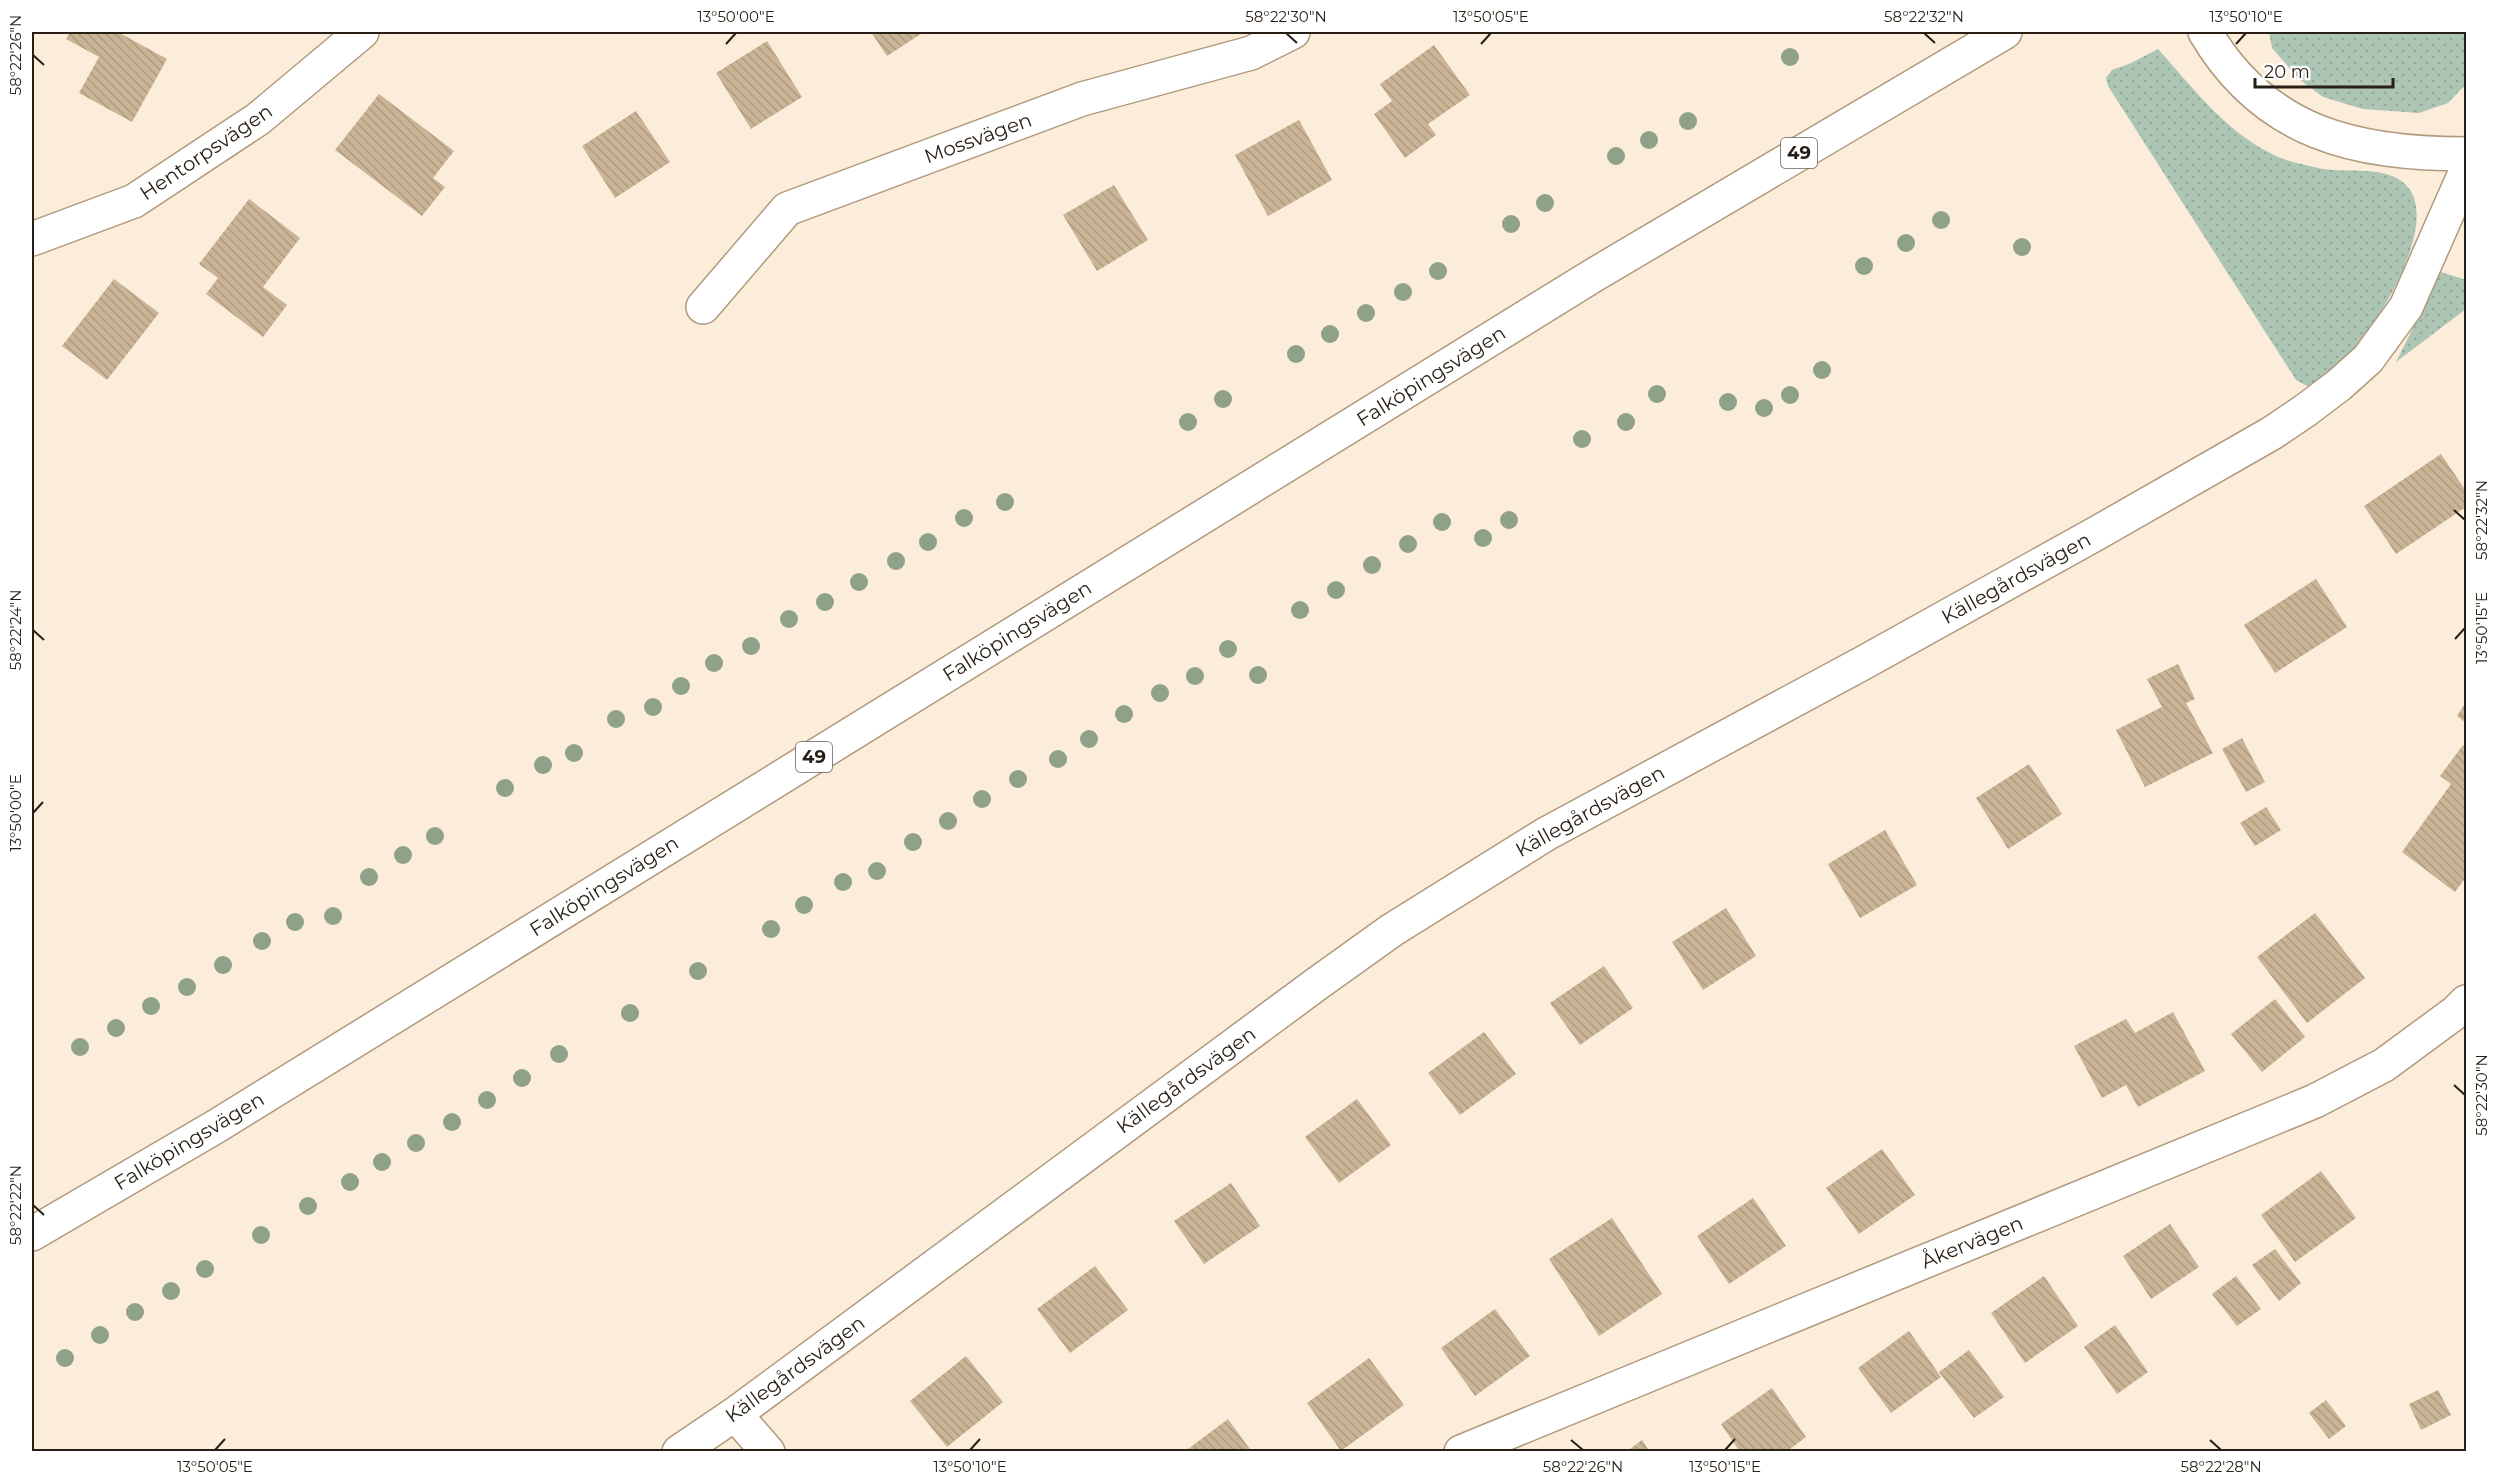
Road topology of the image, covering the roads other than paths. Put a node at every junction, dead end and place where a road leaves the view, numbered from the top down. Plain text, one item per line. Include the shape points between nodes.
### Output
1 (362, 32) edge
2 (1293, 32) edge
3 (2005, 32) edge
4 (2205, 32) edge
5 (2466, 154) edge
6 (2466, 171) edge
7 (32, 239) edge
8 (703, 307) dead end
9 (2466, 1002) edge
10 (32, 1234) edge
11 (735, 1414) junction
12 (679, 1452) edge
13 (768, 1452) edge
14 (1461, 1452) edge

1 - 7 street, Hentorpsvägen via 258,119 134,201
2 - 8 street, Mossvägen via 1251,52 1082,99 787,209
3 - 10 street, Falköpingsvägen / 49 via 1584,281 214,1127
4 - 5 street via 2227,63 2264,102 2306,128 2351,142 2414,154
6 - 11 street, Källegårdsvägen via 2406,307 2368,359 2306,410 2097,533 1470,879 1318,983
9 - 14 street, Åkervägen via 2384,1065 2315,1101
11 - 12 street, Källegårdsvägen
11 - 13 street

